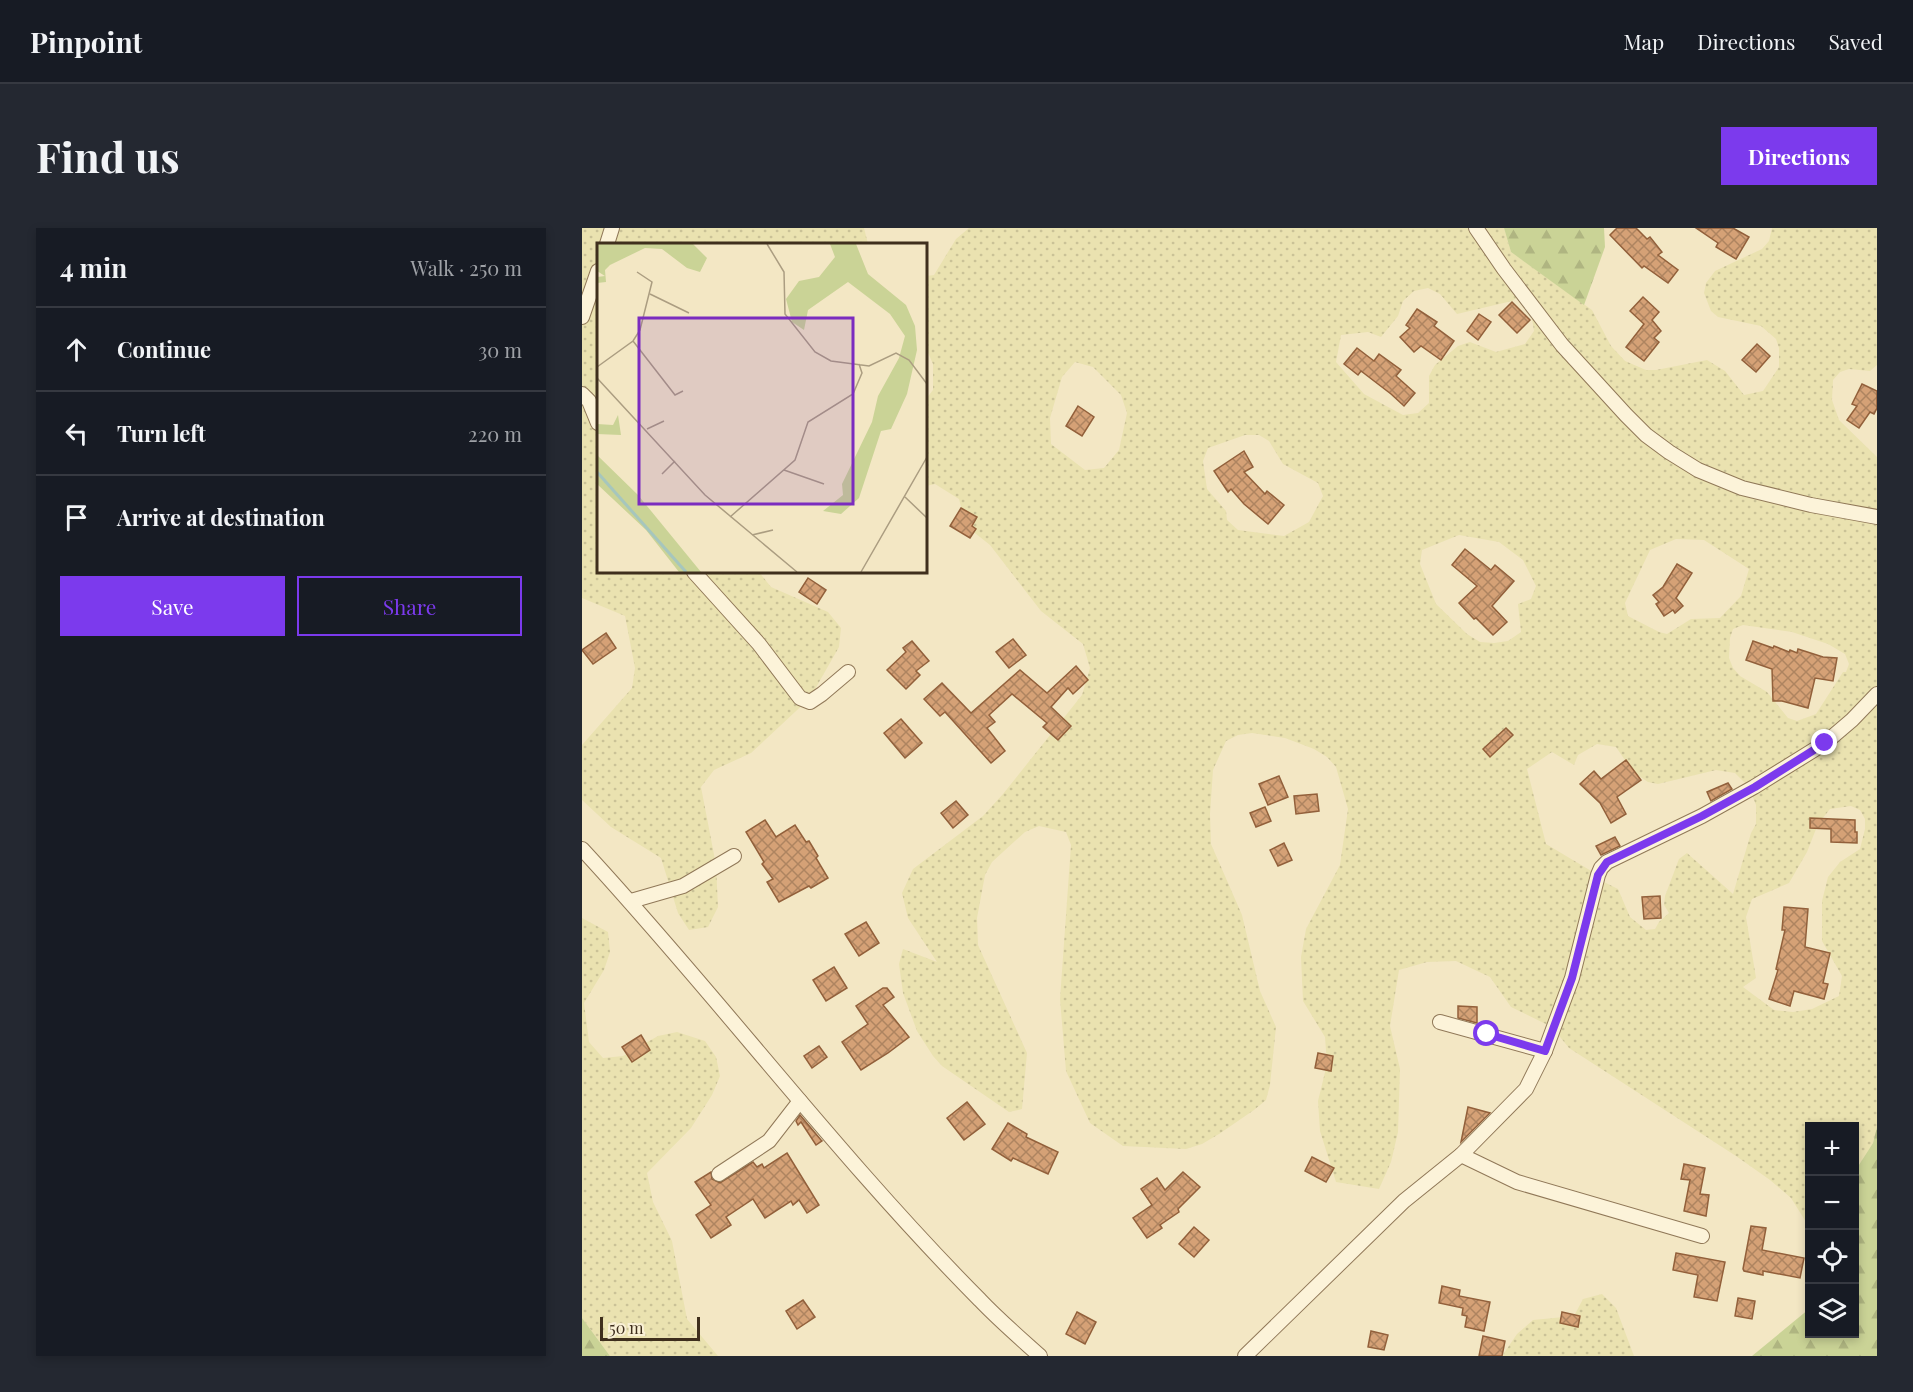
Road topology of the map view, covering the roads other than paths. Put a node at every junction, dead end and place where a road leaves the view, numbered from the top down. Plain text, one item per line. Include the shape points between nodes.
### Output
1 (612, 228) edge
2 (1476, 228) edge
3 (607, 243) edge
4 (597, 274) edge
5 (582, 317) edge
6 (582, 394) edge
7 (597, 421) edge
8 (1877, 517) edge
9 (695, 573) edge
10 (848, 672) dead end
11 (1877, 694) edge
12 (582, 849) edge
13 (734, 856) dead end
14 (631, 901) junction
15 (1440, 1022) dead end
16 (1545, 1051) junction
17 (800, 1101) junction
18 (1461, 1155) junction
19 (719, 1174) dead end
20 (1702, 1236) dead end
21 (1040, 1356) edge
22 (1245, 1356) edge

1 - 3 street
2 - 8 street via 1562,345 1646,435 1698,470 1742,488
4 - 5 street
6 - 7 street
9 - 10 street via 759,644 800,698 810,702
11 - 16 street via 1825,743 1764,781 1607,862 1598,875 1572,978
12 - 14 street
13 - 14 street via 683,886
14 - 17 street
15 - 16 street
16 - 18 street via 1526,1089
17 - 19 street via 769,1141
17 - 21 street via 925,1243
18 - 20 street via 1517,1182
18 - 22 street via 1404,1201

